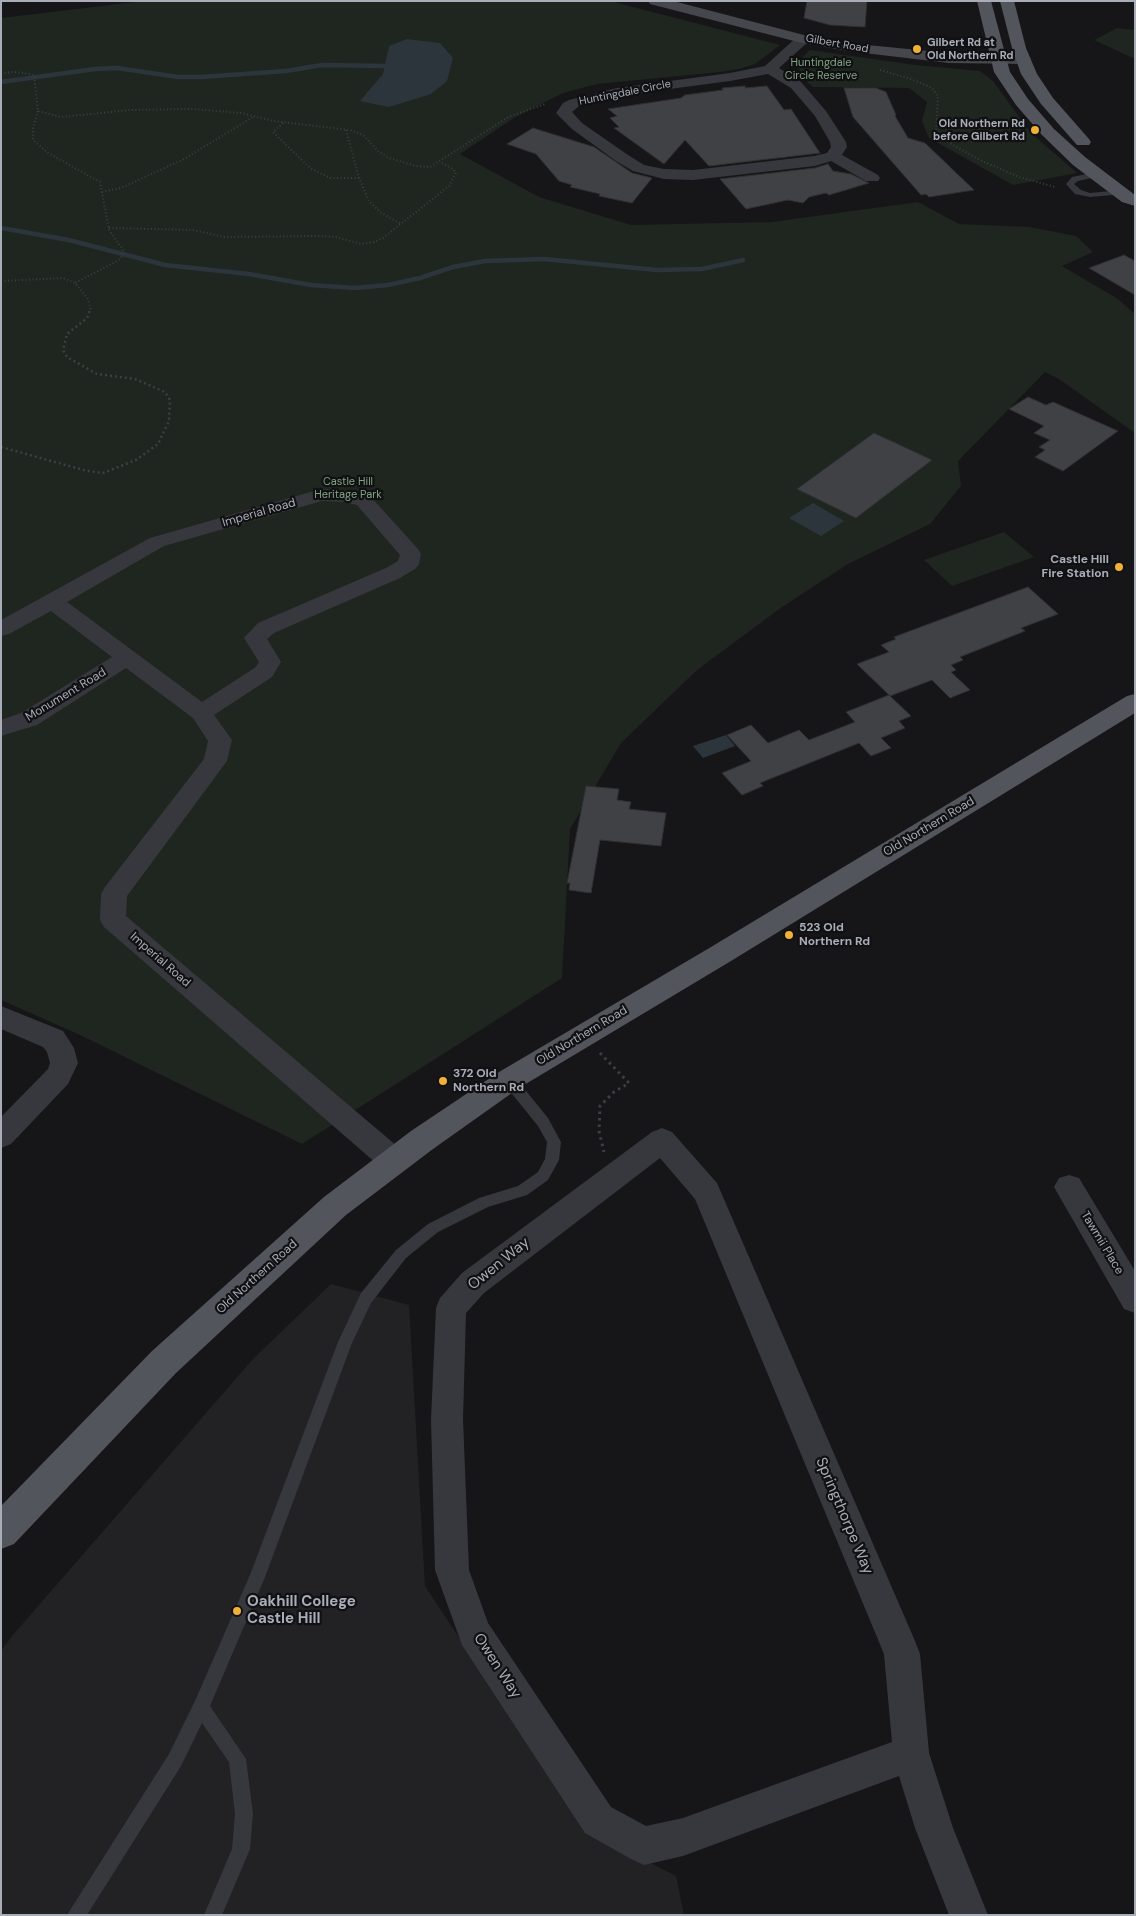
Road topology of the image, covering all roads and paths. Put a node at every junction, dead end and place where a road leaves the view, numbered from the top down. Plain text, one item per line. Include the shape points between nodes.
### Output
1 (655, 1) edge
2 (984, 1) edge
3 (1007, 1) edge
4 (803, 39) junction
5 (997, 59) junction
6 (1023, 59) junction
7 (849, 66) dead end
8 (806, 67) dead end
9 (770, 68) junction
10 (874, 69) dead end
11 (1, 73) edge
12 (552, 102) dead end
13 (38, 111) junction
14 (254, 116) junction
15 (284, 122) junction
16 (346, 130) junction
17 (833, 156) junction
18 (440, 162) junction
19 (1099, 163) junction
20 (359, 178) junction
21 (872, 178) dead end
22 (102, 192) junction
23 (1078, 192) junction
24 (1130, 192) edge
25 (401, 224) junction
26 (108, 228) junction
27 (1, 281) edge
28 (75, 283) junction
29 (1, 447) edge
30 (52, 601) junction
31 (1, 629) edge
32 (128, 657) junction
33 (1135, 702) edge
34 (201, 712) junction
35 (1, 728) edge
36 (1, 1017) edge
37 (582, 1035) junction
38 (508, 1080) junction
39 (1, 1136) edge
40 (662, 1140) joint
41 (394, 1161) junction
42 (619, 1172) junction
43 (1068, 1187) dead end
44 (1135, 1299) edge
45 (1, 1532) edge
46 (202, 1707) junction
47 (911, 1753) junction
48 (76, 1915) edge
49 (213, 1915) edge
50 (969, 1915) edge

1 - 4 main road, Gilbert Road
2 - 5 main road
3 - 6 main road
4 - 5 main road, Gilbert Road via 898,54
4 - 9 street, Huntingdale Circle
5 - 6 main road, Gilbert Road
5 - 19 main road via 1022,102 1062,146
6 - 19 main road via 1047,101
7 - 8 path
9 - 17 street via 796,85 821,114 838,142 839,147
9 - 17 street, Huntingdale Circle via 730,77 617,92 574,102 564,113 577,126 630,163 664,174 693,176
10 - 23 path via 932,88 938,96 936,130 946,141 1019,177
11 - 13 path via 34,75
12 - 18 path via 510,116
13 - 14 path via 62,117 117,111 193,109
13 - 22 path via 33,128 36,144 95,178 100,182
14 - 15 path
14 - 22 path via 158,172 121,188
15 - 16 path
15 - 20 path via 273,132 310,168 330,178
16 - 18 path via 364,135 379,152 395,161 430,167
16 - 20 path
17 - 21 street
18 - 25 path via 453,168 456,173 454,180
19 - 23 lane via 1070,182
19 - 24 main road
20 - 25 path via 369,201 380,212
22 - 26 path
23 - 24 lane via 1100,196
25 - 26 path via 383,238 361,244 328,237 224,237 193,230
26 - 28 path via 123,250 121,258
27 - 28 path via 63,278
28 - 29 path via 88,299 91,312 68,334 64,353 97,374 136,379 165,392 170,400 169,421 164,433 151,451 103,473
30 - 31 street
30 - 32 street, Imperial Road
30 - 34 street, Imperial Road via 157,542 321,496 345,496 364,501 411,554 408,564 266,628 255,638 270,662 264,672
32 - 34 street, Imperial Road
32 - 35 street, Monument Road via 29,719
33 - 37 main road, Old Northern Road
34 - 41 street, Imperial Road via 220,740 215,761 114,894 113,920
36 - 39 street via 53,1039 60,1048 64,1063 58,1076
37 - 38 main road, Old Northern Road
37 - 42 path via 629,1083 600,1106 599,1131 606,1158
38 - 41 main road, Old Northern Road
38 - 46 lane via 543,1122 554,1142 552,1160 543,1176 522,1191 484,1202 433,1228 401,1254 366,1298 345,1342 257,1577
40 - 42 street, Owen Way
40 - 47 street, Springthorpe Way via 707,1192 902,1654
41 - 45 main road, Old Northern Road via 335,1206 164,1362
42 - 47 street, Owen Way via 473,1283 451,1308 447,1419 452,1570 474,1632 598,1820 644,1846 683,1837
43 - 44 street, Tawmii Place
46 - 48 lane via 175,1760
46 - 49 lane via 237,1759 244,1814 241,1848
47 - 50 street, Springthorpe Way via 934,1828

